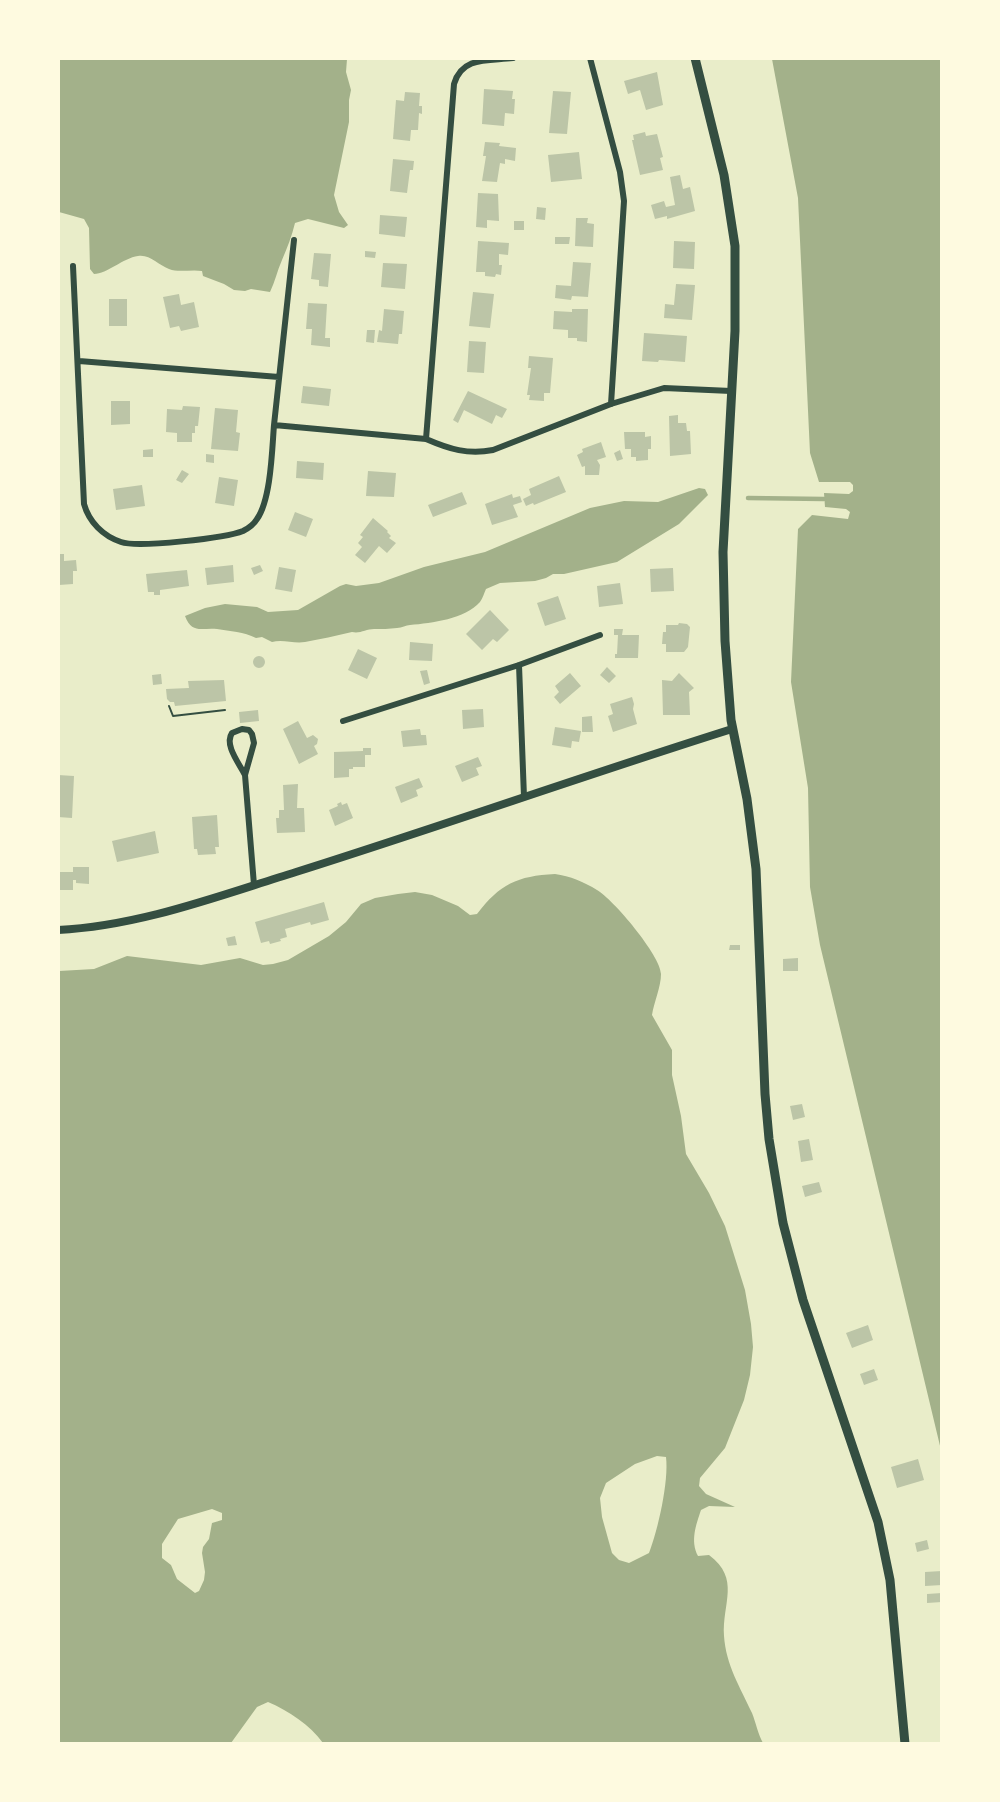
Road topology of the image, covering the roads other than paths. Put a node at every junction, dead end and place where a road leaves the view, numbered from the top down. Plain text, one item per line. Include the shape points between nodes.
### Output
1 (513, 58) edge
2 (590, 58) edge
3 (695, 58) edge
4 (294, 240) dead end
5 (74, 267) dead end
6 (79, 361) junction
7 (279, 377) junction
8 (731, 391) junction
9 (611, 404) junction
10 (274, 425) junction
11 (426, 440) junction
12 (600, 634) dead end
13 (519, 665) junction
14 (343, 721) dead end
15 (732, 729) junction
16 (245, 775) junction
17 (524, 797) junction
18 (254, 885) junction
19 (58, 930) edge
20 (905, 1743) edge

1 - 11 street via 467,64 459,70 454,84
2 - 9 street via 620,171 624,201
3 - 8 main road via 722,166 735,246
4 - 7 street
5 - 6 street
6 - 7 street
6 - 10 street via 84,504 96,526 120,542 204,538 243,531 252,525 266,499
7 - 10 street
8 - 9 street via 664,388
8 - 15 main road via 723,563
9 - 11 street via 483,452 451,449
10 - 11 street
12 - 13 street
13 - 14 street
13 - 17 street
15 - 17 street
15 - 20 main road via 756,869 765,1094 776,1183 802,1300 884,1546
16 - 16 street via 254,743 249,730 242,729 232,732 229,740
16 - 18 street
17 - 18 street
18 - 19 street via 125,922

